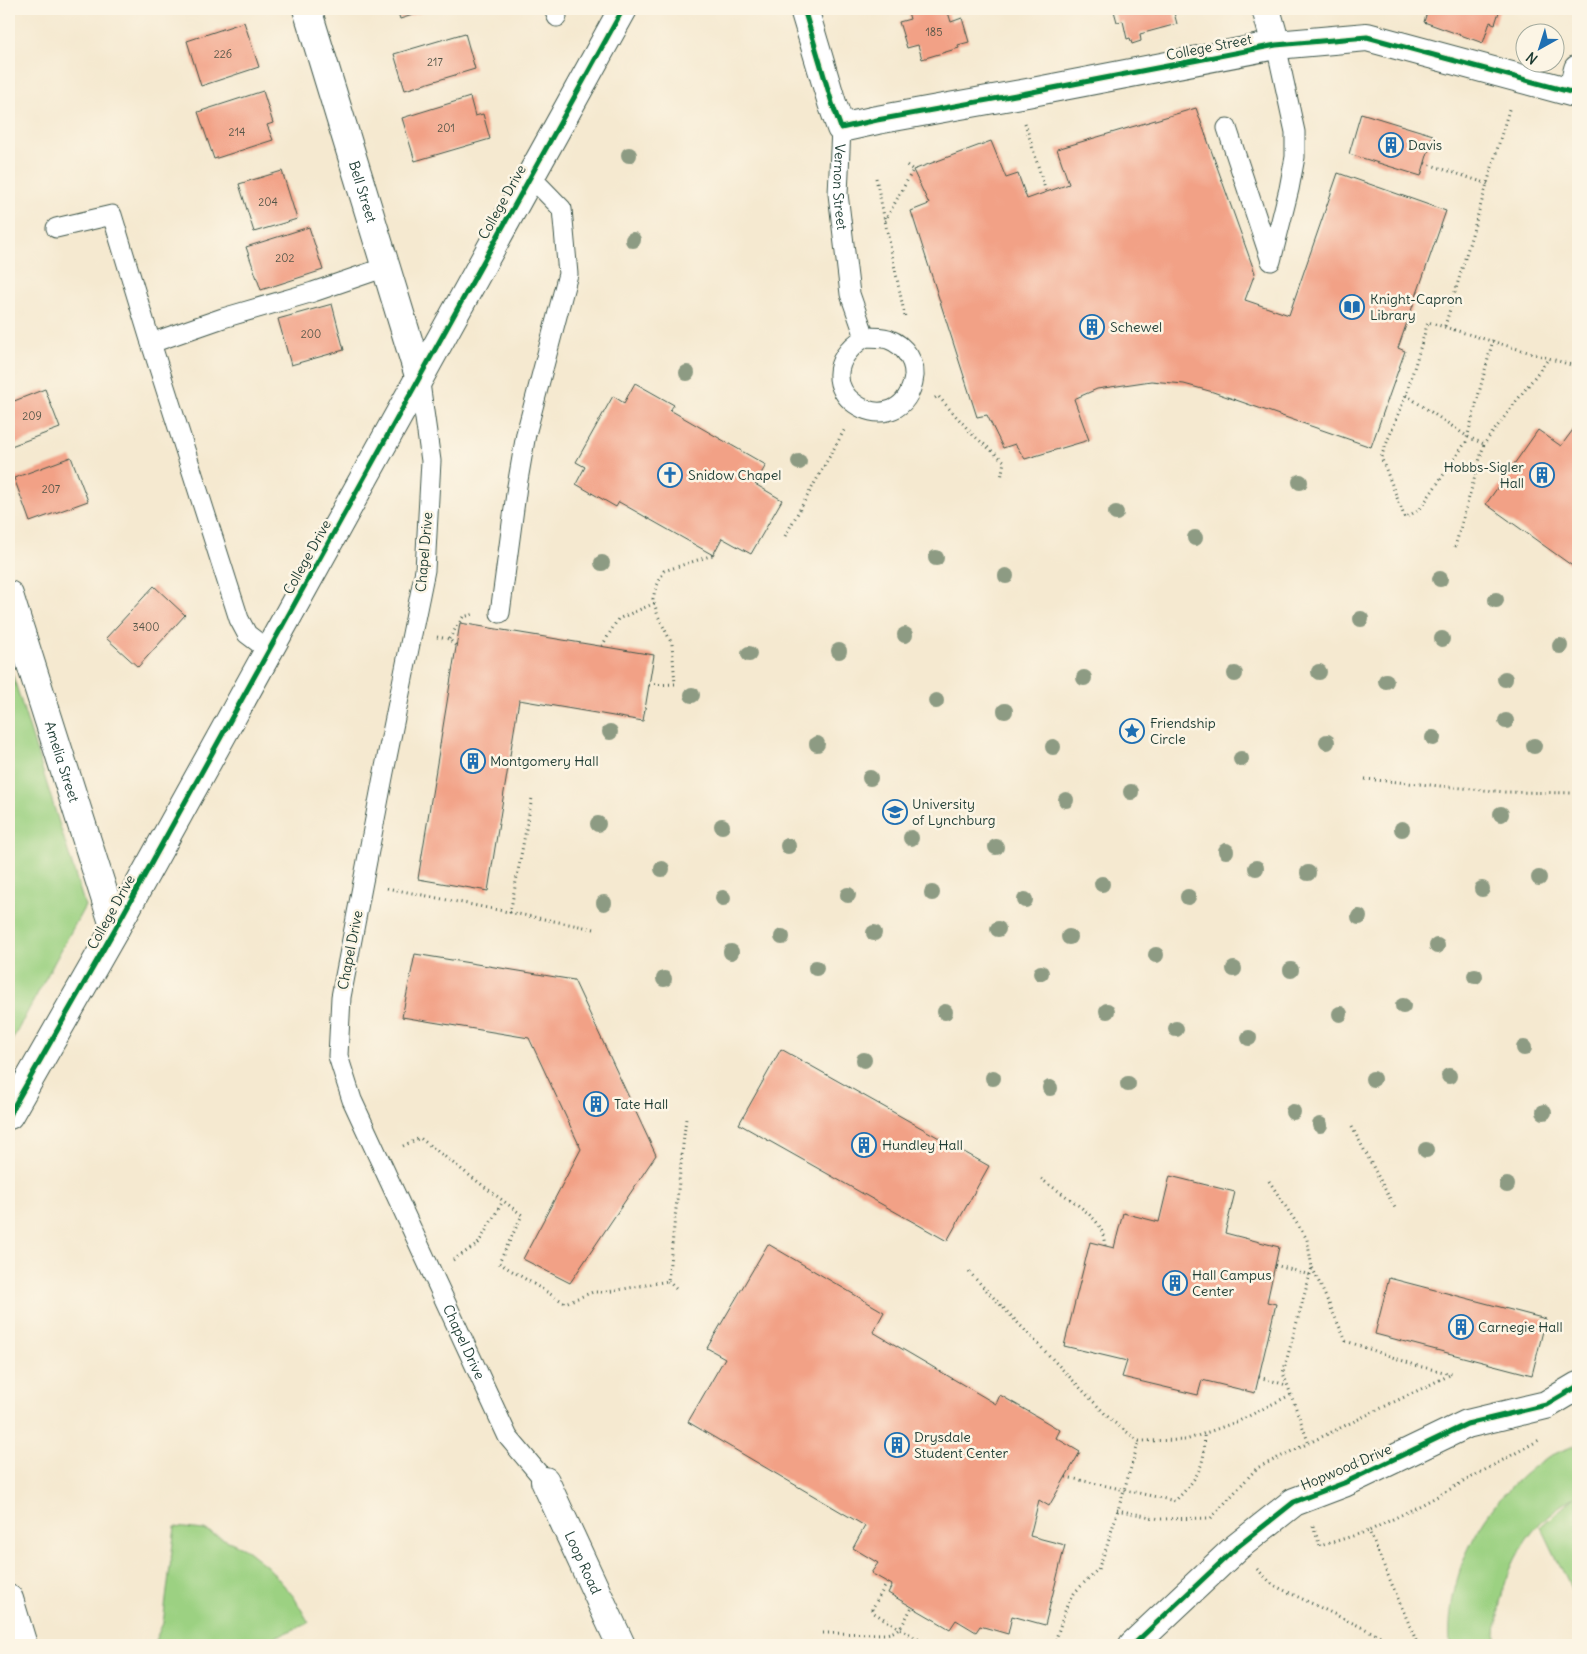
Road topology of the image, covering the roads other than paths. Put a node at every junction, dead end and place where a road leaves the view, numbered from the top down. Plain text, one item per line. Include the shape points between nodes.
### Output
1 (307, 9) edge
2 (623, 9) edge
3 (804, 9) edge
4 (1266, 9) edge
5 (1276, 45) junction
6 (1576, 85) edge
7 (841, 128) junction
8 (1227, 128) dead end
9 (530, 176) junction
10 (56, 228) dead end
11 (386, 268) junction
12 (865, 338) dead end
13 (151, 343) junction
14 (419, 376) junction
15 (9, 595) edge
16 (500, 610) road end
17 (268, 650) junction
18 (115, 929) junction
19 (9, 1115) edge
20 (1578, 1386) edge
21 (545, 1481) joint
22 (9, 1598) edge
23 (23, 1645) edge
24 (621, 1645) edge
25 (1133, 1645) edge

1 - 11 street, Bell Street
2 - 9 street, College Drive
3 - 7 street, Vernon Street
4 - 5 street
5 - 6 street, College Street via 1367,37
5 - 7 street, College Street
5 - 8 lane via 1294,132 1295,157 1272,261
7 - 12 lane, Vernon Street via 840,212 850,294
9 - 14 street, College Drive
9 - 16 lane via 562,209 568,274 526,434
10 - 13 lane via 112,215
11 - 13 lane
11 - 14 street, Bell Street
13 - 17 lane via 239,619 247,634
14 - 17 street, College Drive
14 - 21 lane, Chapel Drive via 431,461 425,570 341,997 338,1056 352,1100 508,1437
15 - 18 street, Amelia Street
17 - 18 street, College Drive
18 - 19 street, College Drive
20 - 25 street, Hopwood Drive via 1546,1405 1467,1424 1344,1483 1294,1502 1236,1548
21 - 24 street, Loop Road
22 - 23 street

